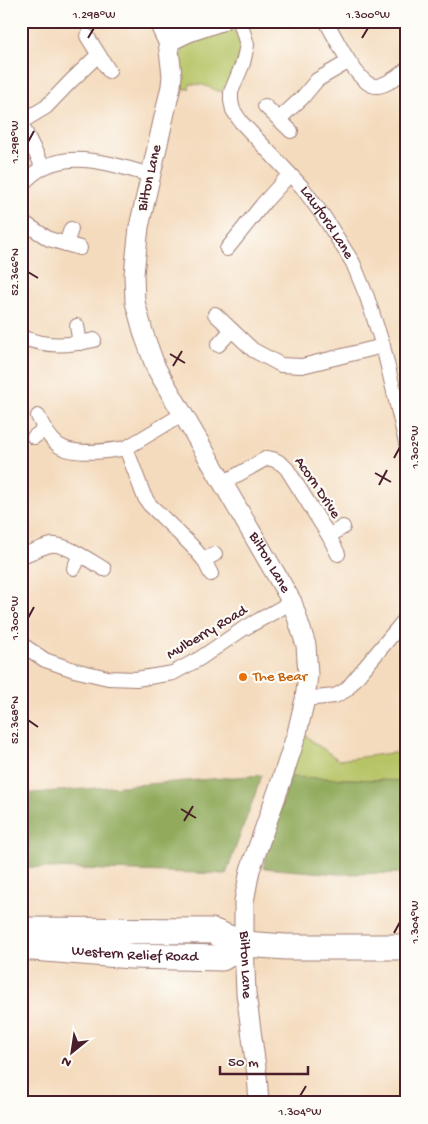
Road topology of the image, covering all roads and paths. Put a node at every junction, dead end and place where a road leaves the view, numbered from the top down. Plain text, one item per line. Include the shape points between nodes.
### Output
1 (158, 21) edge
2 (221, 21) edge
3 (240, 21) edge
4 (326, 21) edge
5 (87, 36) dead end
6 (168, 42) junction
7 (98, 55) junction
8 (348, 62) junction
9 (407, 69) edge
10 (109, 71) dead end
11 (266, 106) dead end
12 (279, 119) junction
13 (21, 123) edge
14 (291, 131) dead end
15 (43, 167) junction
16 (289, 174) junction
17 (151, 175) junction
18 (21, 186) edge
19 (21, 223) edge
20 (71, 229) dead end
21 (66, 244) junction
22 (80, 248) dead end
23 (227, 249) dead end
24 (215, 314) dead end
25 (77, 326) dead end
26 (232, 330) junction
27 (21, 337) edge
28 (94, 340) dead end
29 (80, 343) junction
30 (218, 345) dead end
31 (383, 346) junction
32 (183, 414) junction
33 (38, 416) dead end
34 (407, 447) edge
35 (126, 448) junction
36 (223, 483) junction
37 (343, 527) dead end
38 (329, 536) junction
39 (338, 554) dead end
40 (21, 556) edge
41 (80, 556) junction
42 (74, 568) dead end
43 (104, 569) dead end
44 (211, 574) dead end
45 (292, 602) junction
46 (407, 617) edge
47 (21, 644) edge
48 (304, 699) junction
49 (21, 930) edge
50 (244, 944) junction
51 (21, 946) edge
52 (407, 948) edge
53 (259, 1103) edge

1 - 6 street
2 - 6 street
3 - 16 street, Lawford Lane via 247,45 231,92 232,110
4 - 8 street
5 - 7 street
6 - 17 street, Bilton Lane via 171,86
7 - 10 street
7 - 13 street via 46,107
8 - 9 street via 367,84 375,87
8 - 12 street via 317,80
11 - 12 street
12 - 14 street
13 - 15 street
15 - 17 street via 80,159
15 - 18 street
16 - 23 street
16 - 31 street, Lawford Lane via 324,217 353,263
17 - 32 street, Bilton Lane via 139,227 135,302 156,368
19 - 21 street via 49,239
20 - 21 street
21 - 22 street
24 - 26 street
25 - 29 street
26 - 30 street
26 - 31 street via 253,350 281,365 302,366
27 - 29 street via 58,345
28 - 29 street
31 - 34 street, Lawford Lane
32 - 35 street
32 - 36 street, Bilton Lane
33 - 35 street via 39,433 69,451
35 - 44 street via 149,504 191,545 210,557
36 - 38 street, Acorn Drive via 267,458 279,462 287,469
36 - 45 street, Bilton Lane
37 - 38 street, Acorn Drive
38 - 39 street, Acorn Drive
40 - 41 street via 50,545 60,545
41 - 42 street
41 - 43 street
45 - 47 street, Mulberry Road via 173,673 136,679 108,678 74,670 45,660
45 - 48 street, Bilton Lane via 306,645 308,675
46 - 48 street via 346,690 335,696
48 - 50 street, Bilton Lane via 297,733 250,870 244,901
49 - 50 highway, Western Relief Road via 212,931
50 - 51 highway, Western Relief Road via 222,958 131,956
50 - 52 highway, Western Relief Road
50 - 53 street, Bilton Lane via 246,993

